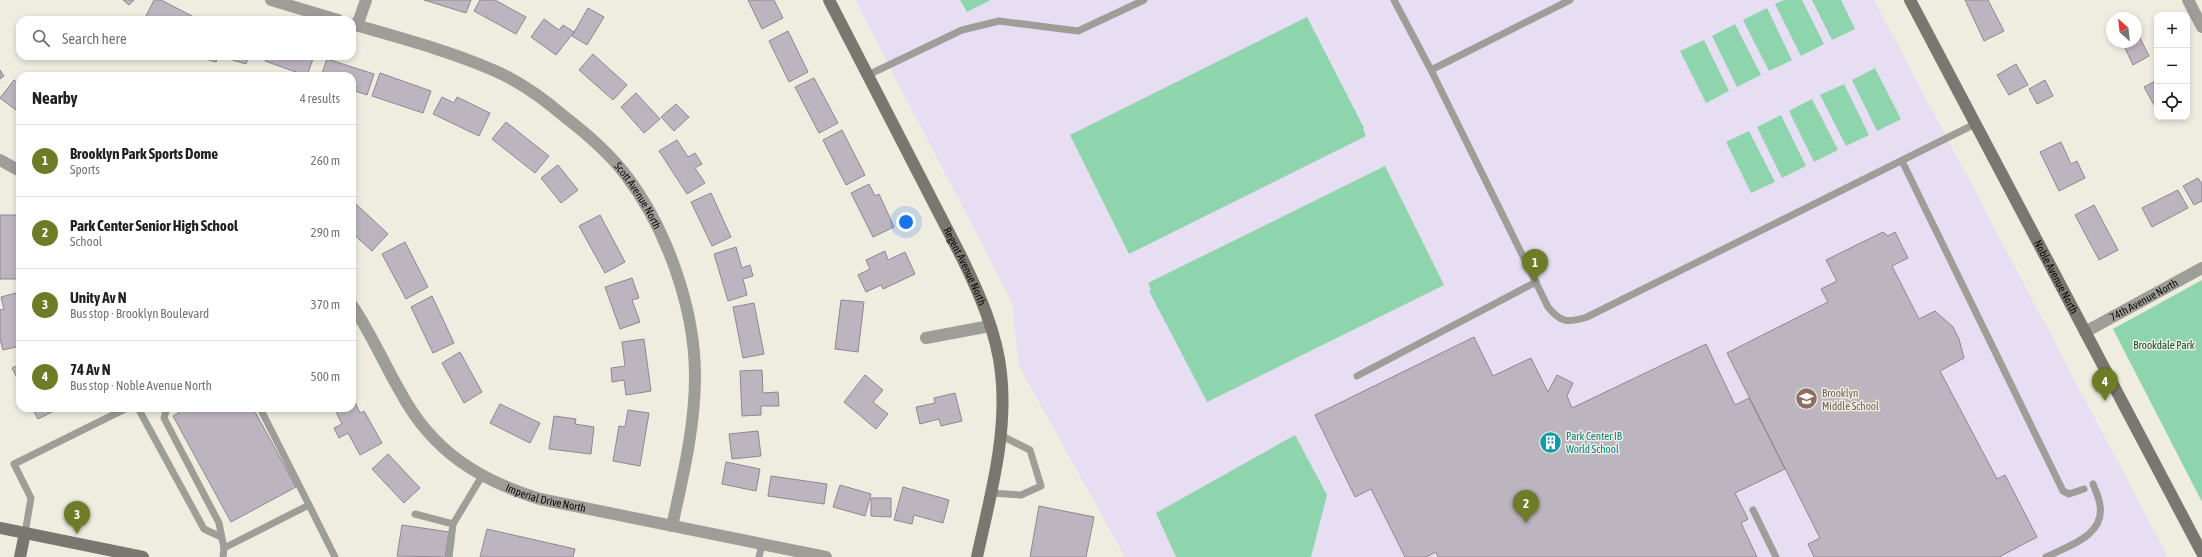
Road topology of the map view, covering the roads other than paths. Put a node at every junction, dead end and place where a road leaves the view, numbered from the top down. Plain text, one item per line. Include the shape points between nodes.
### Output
1 (271, 0) edge
2 (366, 0) edge
3 (829, 0) edge
4 (1144, 0) edge
5 (1394, 0) edge
6 (1570, 0) edge
7 (1910, 0) edge
8 (2188, 0) edge
9 (325, 16) edge
10 (356, 23) edge
11 (356, 25) edge
12 (2202, 27) edge
13 (1431, 70) junction
14 (868, 75) junction
15 (1975, 124) junction
16 (0, 160) edge
17 (1902, 160) junction
18 (16, 169) edge
19 (2202, 268) edge
20 (1536, 282) junction
21 (356, 311) edge
22 (990, 326) junction
23 (2085, 332) junction
24 (926, 338) dead end
25 (1357, 376) dead end
26 (120, 412) edge
27 (140, 412) edge
28 (166, 412) edge
29 (262, 412) edge
30 (1000, 435) junction
31 (482, 476) junction
32 (2094, 484) dead end
33 (2084, 489) dead end
34 (991, 493) junction
35 (309, 505) junction
36 (1753, 510) dead end
37 (415, 514) dead end
38 (453, 524) junction
39 (672, 526) junction
40 (0, 528) edge
41 (25, 533) junction
42 (221, 537) junction
43 (762, 544) junction
44 (224, 548) junction
45 (2202, 553) edge
46 (20, 557) edge
47 (143, 557) edge
48 (223, 557) edge
49 (335, 557) edge
50 (449, 557) edge
51 (759, 557) edge
52 (826, 557) edge
53 (977, 557) edge
54 (1776, 557) edge
55 (2046, 557) edge

1 - 9 street
2 - 10 street
3 - 14 street, Regent Avenue North
4 - 14 lane via 1078,32 999,21 962,30
5 - 13 lane
6 - 13 lane
7 - 15 street, Noble Avenue North
8 - 12 street
11 - 39 street, Scott Avenue North via 494,70 535,94 594,140 625,174 643,199 673,265 690,319 693,338 695,376 692,425
13 - 20 lane
14 - 22 street, Regent Avenue North via 962,258
15 - 17 lane
15 - 23 street, Noble Avenue North
16 - 18 street
17 - 20 lane via 1587,317 1564,321 1555,316
17 - 33 lane via 2063,491 2069,494
19 - 23 street, 74th Avenue North
20 - 25 lane
21 - 31 street, Imperial Drive North via 369,331 401,395 421,425 446,451
22 - 24 street
22 - 30 street, Regent Avenue North via 1001,372
23 - 45 street, Noble Avenue North
26 - 41 lane via 14,464 31,498
27 - 42 lane via 204,529
28 - 42 lane via 164,418 219,523
29 - 35 lane
30 - 34 street, Regent Avenue North
30 - 34 lane via 1030,450 1042,486 1021,495
31 - 38 lane
31 - 39 street, Imperial Drive North via 506,488 540,499
32 - 55 lane via 2100,505 2100,522 2090,534
34 - 53 street, Regent Avenue North
35 - 44 lane
35 - 49 lane
36 - 54 lane
37 - 38 lane
38 - 50 lane
39 - 43 street, Imperial Drive North
40 - 41 street
41 - 46 street
41 - 47 street
42 - 44 lane
43 - 51 lane
43 - 52 street, Imperial Drive North
44 - 48 lane

